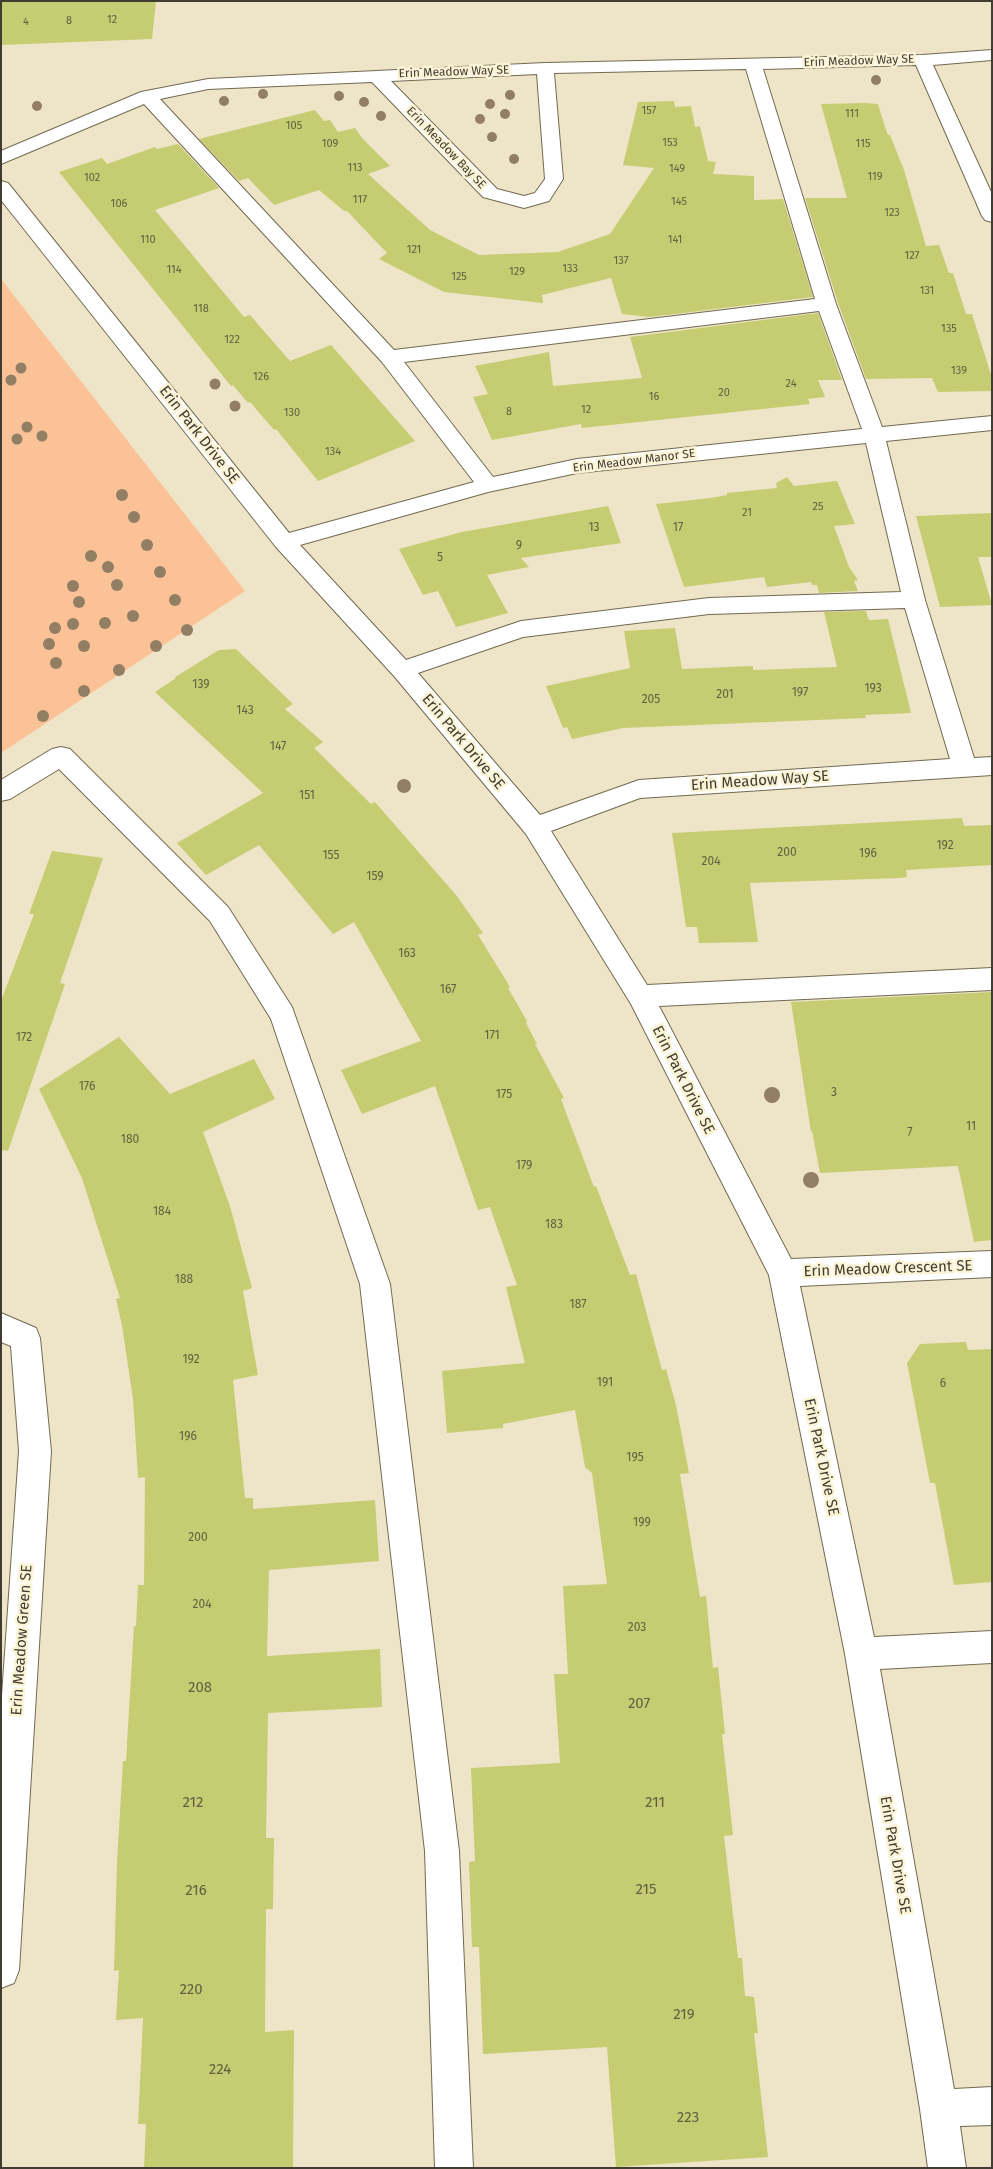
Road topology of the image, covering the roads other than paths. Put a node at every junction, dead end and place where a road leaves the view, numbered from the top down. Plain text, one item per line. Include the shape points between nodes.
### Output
1 (992, 55) edge
2 (922, 60) junction
3 (753, 64) junction
4 (545, 68) junction
5 (376, 75) junction
6 (147, 96) junction
7 (1, 158) edge
8 (1, 187) edge
9 (992, 216) edge
10 (826, 304) junction
11 (389, 357) junction
12 (992, 423) edge
13 (874, 434) junction
14 (488, 485) junction
15 (284, 542) junction
16 (914, 600) junction
17 (402, 670) junction
18 (992, 766) edge
19 (965, 768) junction
20 (1, 792) edge
21 (535, 828) junction
22 (992, 979) edge
23 (640, 996) junction
24 (992, 1264) edge
25 (783, 1273) junction
26 (1, 1327) edge
27 (992, 1647) edge
28 (861, 1654) junction
29 (10, 1706) edge
30 (1, 1970) edge
31 (992, 2106) edge
32 (939, 2109) junction
33 (454, 2168) edge
34 (947, 2168) edge

1 - 2 street, Erin Meadow Way SE
2 - 3 street, Erin Meadow Way SE
2 - 9 street, Erin Meadow Way SE
3 - 4 street, Erin Meadow Way SE
3 - 10 street
4 - 5 street, Erin Meadow Way SE
4 - 5 street, Erin Meadow Bay SE via 554,179 542,197 524,202 490,194
5 - 6 street, Erin Meadow Way SE via 208,84
6 - 7 street, Erin Meadow Way SE
6 - 11 street
8 - 15 street, Erin Park Drive SE
10 - 11 street
10 - 13 street
11 - 14 street
12 - 13 street, Erin Meadow Manor SE
13 - 14 street, Erin Meadow Manor SE via 577,466
13 - 16 street
14 - 15 street, Erin Meadow Manor SE
15 - 17 street, Erin Park Drive SE
16 - 17 street via 709,606 522,629
16 - 19 street
17 - 21 street, Erin Park Drive SE
18 - 19 street, Erin Meadow Way SE
19 - 21 street, Erin Meadow Way SE via 638,789
20 - 33 street via 61,756 219,914 283,1015 375,1284 442,1851
21 - 23 street, Erin Park Drive SE
22 - 23 street
23 - 25 street, Erin Park Drive SE
24 - 25 street, Erin Meadow Crescent SE
25 - 28 street, Erin Park Drive SE
26 - 29 street, Erin Meadow Green SE via 25,1338 34,1451
27 - 28 street
28 - 32 street, Erin Park Drive SE
29 - 30 street, Erin Meadow Green SE
31 - 32 street
32 - 34 street, Erin Park Drive SE

